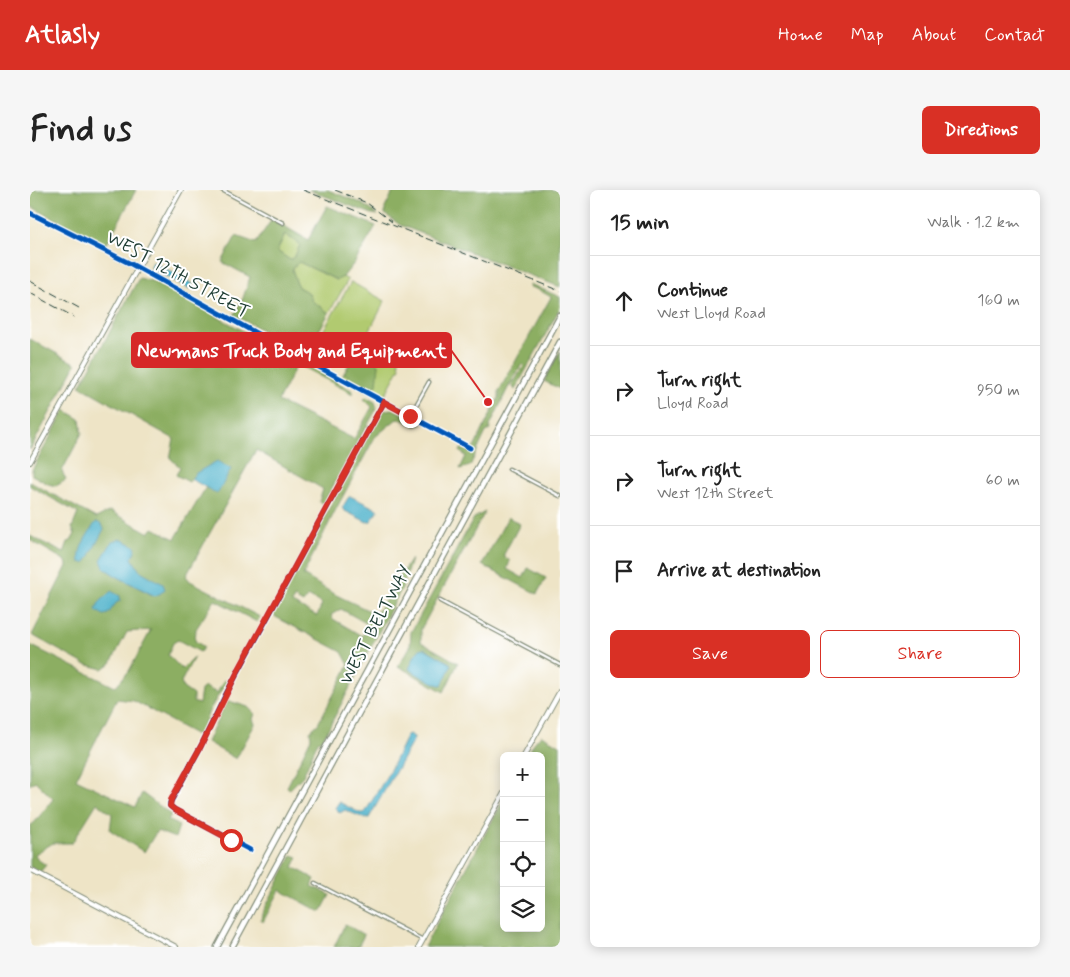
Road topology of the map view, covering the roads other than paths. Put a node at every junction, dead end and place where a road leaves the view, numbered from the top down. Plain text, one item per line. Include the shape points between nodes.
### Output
1 (180, 190) edge
2 (222, 190) edge
3 (30, 213) edge
4 (283, 223) dead end
5 (137, 268) junction
6 (560, 316) edge
7 (560, 342) edge
8 (429, 382) dead end
9 (384, 402) junction
10 (410, 416) junction
11 (470, 448) dead end
12 (30, 462) edge
13 (509, 469) dead end
14 (560, 496) edge
15 (440, 601) dead end
16 (560, 665) edge
17 (560, 691) edge
18 (526, 752) edge
19 (502, 797) edge
20 (250, 850) dead end
21 (30, 870) edge
22 (315, 884) dead end
23 (423, 940) junction
24 (176, 947) edge
25 (217, 947) edge
26 (232, 947) edge
27 (419, 947) edge

1 - 5 street
2 - 4 street
3 - 5 street, WEST 12TH STREET
5 - 9 street, WEST 12TH STREET
5 - 12 street
6 - 25 highway, WEST BELTWAY
7 - 26 highway, WEST BELTWAY
8 - 10 street
9 - 10 street, WEST 12TH STREET
9 - 20 street via 171,800 170,806 175,810
10 - 11 street, WEST 12TH STREET
13 - 14 street
15 - 16 street
17 - 18 street
19 - 23 street
21 - 24 street
22 - 23 street
23 - 27 street

